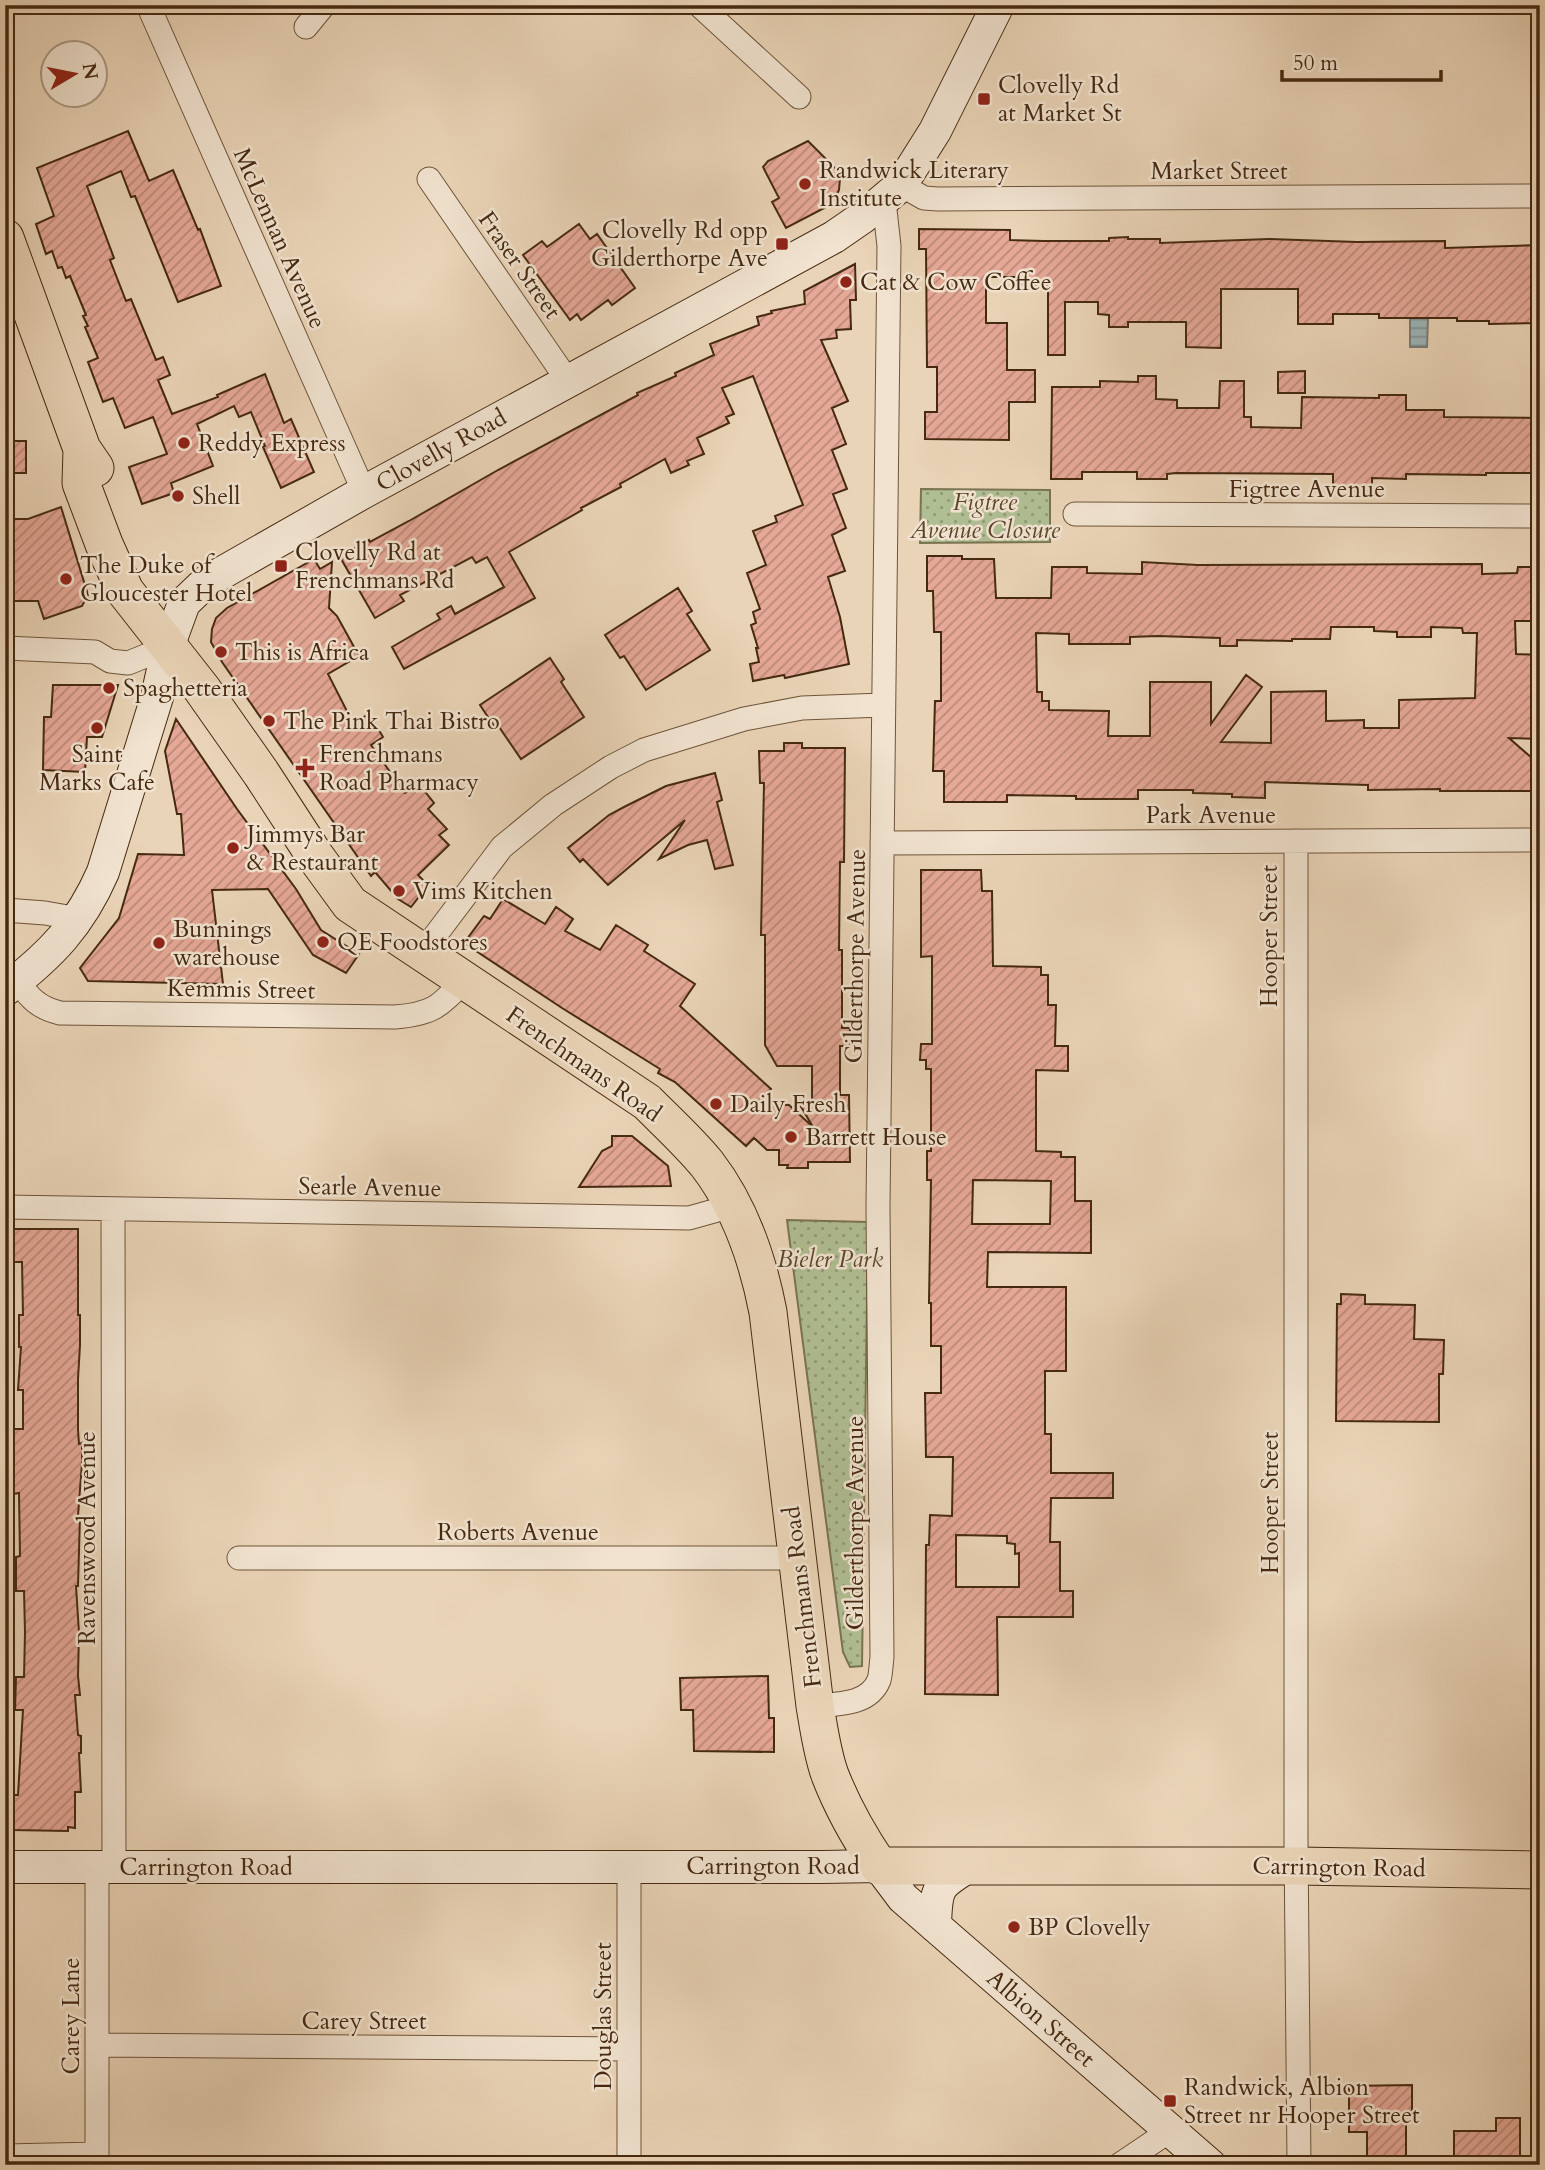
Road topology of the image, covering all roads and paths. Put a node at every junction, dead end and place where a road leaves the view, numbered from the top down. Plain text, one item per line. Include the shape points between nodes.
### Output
1 (148, 5) edge
2 (324, 5) edge
3 (699, 5) edge
4 (998, 5) edge
5 (306, 27) dead end
6 (799, 97) dead end
7 (429, 179) dead end
8 (892, 193) junction
9 (1540, 196) edge
10 (5, 238) edge
11 (568, 381) junction
12 (364, 492) junction
13 (1075, 514) dead end
14 (1540, 516) edge
15 (168, 647) junction
16 (5, 648) edge
17 (883, 705) junction
18 (1540, 840) edge
19 (1296, 841) junction
20 (882, 842) junction
21 (5, 910) edge
22 (79, 919) junction
23 (422, 953) junction
24 (464, 980) junction
25 (11, 985) edge
26 (733, 1206) junction
27 (5, 1207) edge
28 (113, 1209) junction
29 (239, 1558) dead end
30 (797, 1558) junction
31 (815, 1706) junction
32 (971, 1865) junction
33 (879, 1866) junction
34 (1297, 1866) junction
35 (5, 1867) edge
36 (105, 1867) junction
37 (629, 1867) junction
38 (1540, 1870) edge
39 (935, 1926) junction
40 (98, 2045) junction
41 (629, 2049) junction
42 (1171, 2130) junction
43 (5, 2156) edge
44 (97, 2160) edge
45 (629, 2165) edge
46 (1119, 2165) edge
47 (1210, 2165) edge
48 (1299, 2165) edge

1 - 12 street, McLennan Avenue
2 - 5 street
3 - 6 street
4 - 8 street, Clovelly Road via 935,131
7 - 11 street, Fraser Street
8 - 9 street, Market Street via 924,198
8 - 11 street, Clovelly Road via 834,237
8 - 17 street, Gilderthorpe Avenue
10 - 15 main road, Frenchmans Road via 82,449 101,477
11 - 12 street, Clovelly Road
12 - 15 street, Clovelly Road via 206,582 184,603
13 - 14 street, Figtree Avenue
15 - 16 street via 128,663 110,661 95,652
15 - 22 street, Clovelly Road via 103,872
15 - 23 main road, Frenchmans Road via 350,904
17 - 20 street, Gilderthorpe Avenue
17 - 23 street via 802,708 744,719 644,750 611,767 553,805 502,847
18 - 19 street, Park Avenue
19 - 20 street, Park Avenue
19 - 34 street, Hooper Street
20 - 31 street, Gilderthorpe Avenue via 878,1194 882,1657 873,1691 847,1703
21 - 22 street
22 - 25 street, Clovelly Road via 60,943
23 - 24 main road, Frenchmans Road
24 - 25 street, Kemmis Street via 441,1005 413,1016 395,1017 60,1013 36,1004
24 - 26 main road, Frenchmans Road via 647,1102 708,1166
26 - 28 street, Searle Avenue via 689,1218
26 - 30 main road, Frenchmans Road via 762,1278
27 - 28 street, Searle Avenue
28 - 36 street, Ravenswood Avenue
29 - 30 street, Roberts Avenue
30 - 31 main road, Frenchmans Road
31 - 33 main road, Frenchmans Road via 830,1775
32 - 33 main road, Carrington Road
32 - 34 main road, Carrington Road
32 - 39 street via 949,1878 938,1892
33 - 37 street, Carrington Road
33 - 39 street, Albion Street via 903,1898
34 - 38 main road, Carrington Road
34 - 48 street, Hooper Street
35 - 36 street, Carrington Road
36 - 37 street, Carrington Road
36 - 40 street, Carey Lane
37 - 41 street, Douglas Street
39 - 42 street, Albion Street
40 - 41 street, Carey Street
40 - 44 street, Carey Lane
41 - 45 street, Douglas Street
42 - 46 street
42 - 47 street, Albion Street
43 - 44 street

